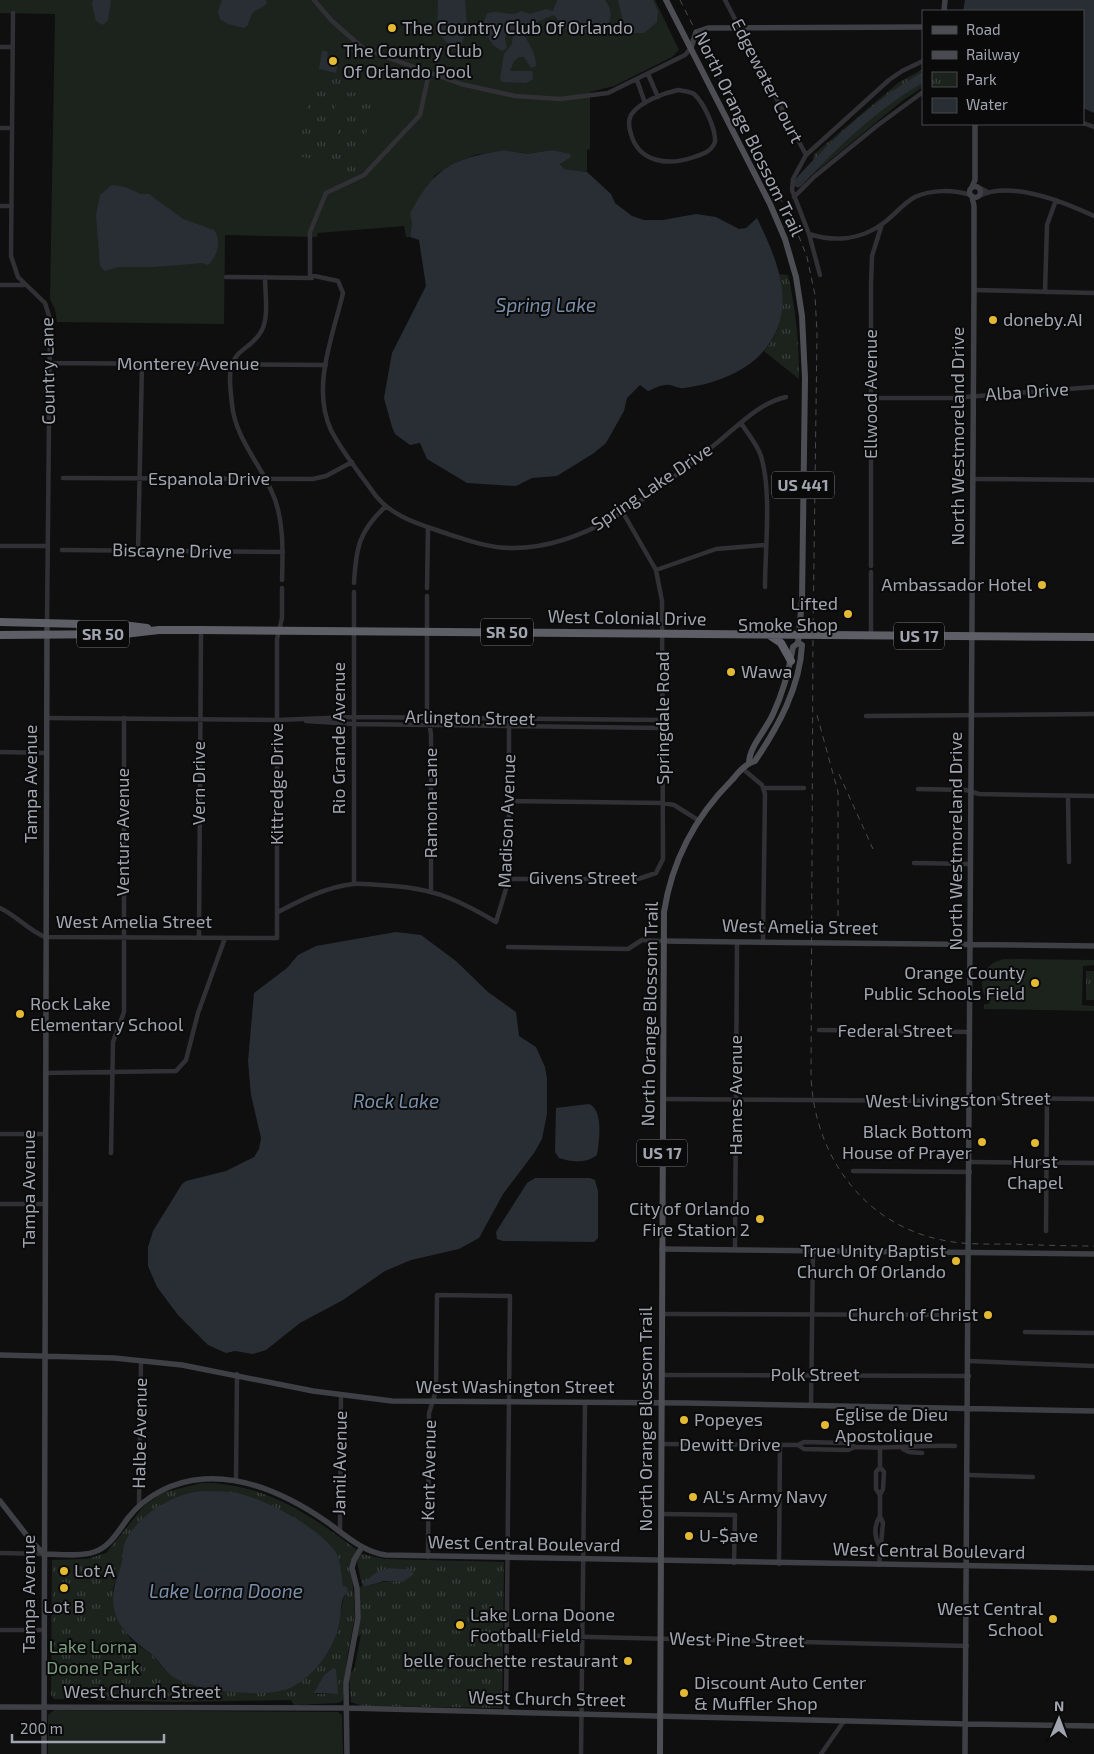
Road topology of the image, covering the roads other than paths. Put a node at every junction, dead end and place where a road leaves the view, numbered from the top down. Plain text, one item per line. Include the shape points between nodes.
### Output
1 (314, 0) edge
2 (666, 0) edge
3 (725, 0) edge
4 (13, 13) dead end
5 (739, 27) junction
6 (922, 27) edge
7 (13, 46) junction
8 (0, 47) edge
9 (692, 48) junction
10 (922, 61) edge
11 (429, 73) junction
12 (648, 74) junction
13 (637, 80) junction
14 (922, 93) edge
15 (658, 97) junction
16 (645, 103) junction
17 (975, 125) edge
18 (0, 128) edge
19 (12, 128) junction
20 (806, 156) junction
21 (975, 187) junction
22 (962, 192) junction
23 (988, 192) junction
24 (975, 196) junction
25 (794, 197) junction
26 (1056, 200) junction
27 (0, 206) edge
28 (12, 206) junction
29 (1094, 216) edge
30 (882, 224) junction
31 (809, 234) junction
32 (820, 275) dead end
33 (226, 277) dead end
34 (265, 277) junction
35 (314, 278) junction
36 (0, 285) edge
37 (24, 285) junction
38 (974, 290) junction
39 (1045, 292) junction
40 (1094, 293) edge
41 (50, 363) junction
42 (142, 364) junction
43 (230, 365) junction
44 (326, 365) junction
45 (1094, 387) edge
46 (786, 397) dead end
47 (973, 397) junction
48 (871, 398) junction
49 (741, 424) junction
50 (352, 462) junction
51 (63, 478) dead end
52 (140, 479) junction
53 (973, 479) junction
54 (266, 480) junction
55 (1094, 480) edge
56 (385, 507) junction
57 (622, 512) junction
58 (428, 526) junction
59 (765, 545) junction
60 (0, 546) edge
61 (48, 546) junction
62 (62, 550) dead end
63 (138, 551) junction
64 (283, 552) junction
65 (871, 566) dead end
66 (656, 570) junction
67 (871, 572) dead end
68 (282, 580) dead end
69 (354, 583) dead end
70 (765, 587) dead end
71 (282, 588) dead end
72 (428, 588) dead end
73 (354, 592) dead end
74 (427, 596) dead end
75 (0, 622) edge
76 (47, 624) junction
77 (159, 630) junction
78 (200, 630) junction
79 (354, 630) junction
80 (280, 631) junction
81 (427, 631) junction
82 (47, 634) junction
83 (663, 634) junction
84 (768, 634) junction
85 (0, 635) edge
86 (871, 636) junction
87 (972, 636) junction
88 (1094, 638) edge
89 (799, 639) junction
90 (791, 661) junction
91 (1094, 714) edge
92 (972, 715) junction
93 (866, 716) dead end
94 (354, 717) junction
95 (47, 718) junction
96 (124, 718) junction
97 (428, 718) junction
98 (199, 719) junction
99 (509, 719) junction
100 (277, 720) junction
101 (663, 720) junction
102 (354, 724) junction
103 (430, 726) junction
104 (509, 726) junction
105 (663, 728) junction
106 (0, 752) edge
107 (46, 753) junction
108 (748, 763) junction
109 (743, 769) junction
110 (764, 788) junction
111 (804, 788) dead end
112 (918, 789) dead end
113 (972, 792) junction
114 (1068, 796) junction
115 (1094, 796) edge
116 (509, 801) junction
117 (663, 803) junction
118 (698, 820) junction
119 (1068, 862) dead end
120 (914, 863) dead end
121 (971, 864) junction
122 (656, 873) joint
123 (509, 879) junction
124 (354, 884) junction
125 (431, 890) junction
126 (0, 908) edge
127 (278, 912) junction
128 (45, 937) junction
129 (123, 937) junction
130 (200, 937) junction
131 (225, 938) junction
132 (277, 938) joint
133 (663, 941) junction
134 (736, 942) junction
135 (763, 942) junction
136 (971, 943) junction
137 (1094, 946) edge
138 (508, 947) dead end
139 (819, 1030) dead end
140 (970, 1032) junction
141 (112, 1071) junction
142 (45, 1073) junction
143 (1047, 1098) junction
144 (663, 1099) junction
145 (970, 1099) junction
146 (1094, 1099) edge
147 (736, 1100) junction
148 (0, 1134) edge
149 (44, 1134) junction
150 (111, 1153) dead end
151 (970, 1162) junction
152 (1047, 1162) junction
153 (1094, 1163) edge
154 (853, 1171) dead end
155 (970, 1172) junction
156 (0, 1204) edge
157 (44, 1204) junction
158 (1046, 1231) dead end
159 (662, 1249) junction
160 (734, 1249) junction
161 (812, 1250) junction
162 (969, 1252) junction
163 (1094, 1254) edge
164 (662, 1314) junction
165 (812, 1315) junction
166 (969, 1315) junction
167 (1025, 1332) dead end
168 (1094, 1333) edge
169 (0, 1355) edge
170 (45, 1356) junction
171 (141, 1361) junction
172 (969, 1361) junction
173 (1094, 1366) edge
174 (237, 1374) junction
175 (662, 1374) junction
176 (812, 1375) junction
177 (969, 1376) junction
178 (341, 1395) junction
179 (433, 1402) junction
180 (507, 1402) junction
181 (585, 1403) junction
182 (661, 1403) junction
183 (811, 1406) junction
184 (968, 1408) junction
185 (1094, 1411) edge
186 (661, 1444) junction
187 (780, 1446) junction
188 (956, 1446) dead end
189 (880, 1448) junction
190 (903, 1449) junction
191 (922, 1453) dead end
192 (968, 1474) junction
193 (1033, 1477) dead end
194 (236, 1480) junction
195 (0, 1501) edge
196 (139, 1506) junction
197 (661, 1514) junction
198 (340, 1531) junction
199 (362, 1547) junction
200 (0, 1553) edge
201 (44, 1554) junction
202 (428, 1557) junction
203 (507, 1558) junction
204 (584, 1560) junction
205 (660, 1561) junction
206 (734, 1563) junction
207 (779, 1564) junction
208 (879, 1565) junction
209 (968, 1566) junction
210 (1094, 1568) edge
211 (0, 1630) edge
212 (45, 1630) junction
213 (507, 1635) junction
214 (583, 1637) junction
215 (660, 1639) junction
216 (967, 1646) junction
217 (0, 1707) edge
218 (44, 1707) junction
219 (347, 1708) junction
220 (506, 1713) junction
221 (582, 1714) junction
222 (660, 1717) junction
223 (844, 1721) junction
224 (966, 1724) junction
225 (1094, 1726) edge
226 (44, 1754) edge
227 (347, 1754) edge
228 (581, 1754) edge
229 (660, 1754) edge
230 (821, 1754) edge
231 (965, 1754) edge

1 - 11 street via 360,47
2 - 9 main road, North Orange Blossom Trail / US 441
3 - 5 street, Edgewater Court
4 - 7 street, Country Lane
5 - 6 street
5 - 9 street via 700,30 694,36
5 - 20 street, Edgewater Court
7 - 8 street
7 - 19 street, Country Lane
9 - 12 street via 686,56
9 - 89 main road, North Orange Blossom Trail / US 441 via 778,222 800,296 804,378
10 - 20 street via 890,80
11 - 13 street via 492,93 537,99 599,95
11 - 35 street via 420,115 364,175 331,189 322,200 309,236 309,272
12 - 13 street
12 - 15 street
13 - 16 street
14 - 25 street via 870,131
15 - 16 street
15 - 16 street via 678,90 694,94 713,126 715,137 711,149 692,158 671,162 656,160 642,152 633,141 629,124 630,116
17 - 21 street
18 - 19 street
19 - 28 street, Country Lane
20 - 25 street, Edgewater Court via 793,179
21 - 22 street
21 - 23 street
21 - 24 street
21 - 24 street
22 - 24 street
22 - 30 street via 940,191 915,197
23 - 24 street
23 - 26 street via 1031,193
24 - 38 street, North Westmoreland Drive
25 - 31 street, Edgewater Court
26 - 29 street
26 - 39 street via 1047,225
27 - 28 street
28 - 37 street, Country Lane via 11,256 15,272
30 - 31 street via 844,238
30 - 48 street, Ellwood Avenue via 872,256
31 - 32 street, Edgewater Court
33 - 34 street
34 - 35 street
34 - 43 street via 265,323 262,332 237,354
35 - 44 street, Spring Lake Drive via 334,279 342,287
36 - 37 street
37 - 41 street, Country Lane via 40,296 49,310
38 - 39 street
38 - 47 street, North Westmoreland Drive
39 - 40 street
41 - 42 street, Monterey Avenue
41 - 61 street, Country Lane
42 - 43 street, Monterey Avenue
42 - 52 street
43 - 44 street, Monterey Avenue
43 - 54 street via 238,429
44 - 50 street, Spring Lake Drive via 325,410 331,430
45 - 47 street, Alba Drive
46 - 49 street, Spring Lake Drive via 769,402
47 - 48 street, Alba Drive
47 - 53 street, North Westmoreland Drive
48 - 65 street, Ellwood Avenue
49 - 57 street, Spring Lake Drive via 679,473
49 - 59 street via 760,454 764,470
50 - 54 street, Espanola Drive via 313,480
50 - 56 street, Spring Lake Drive
51 - 52 street, Espanola Drive
52 - 54 street, Espanola Drive
52 - 63 street
53 - 55 street
53 - 87 street, North Westmoreland Drive
54 - 64 street via 276,504
56 - 58 street, Spring Lake Drive
56 - 69 street via 365,528 359,541
57 - 58 street, Spring Lake Drive via 582,534 534,547 490,546
57 - 66 street, Springdale Road
58 - 72 street
59 - 66 street via 716,549
59 - 70 street
60 - 61 street
61 - 76 street, Country Lane
62 - 63 street, Biscayne Drive
63 - 64 street, Biscayne Drive
64 - 68 street
66 - 83 street, Springdale Road via 662,601
67 - 86 street
71 - 80 street, Kittredge Drive
73 - 79 street, Rio Grande Avenue
74 - 81 street, Ramona Lane
75 - 76 highway, West Colonial Drive / SR 50
76 - 77 highway, West Colonial Drive / SR 50 via 123,625
76 - 82 street, Tampa Avenue
77 - 78 highway, West Colonial Drive / SR 50
77 - 82 highway, West Colonial Drive / SR 50 via 124,634
78 - 80 highway, West Colonial Drive / SR 50
78 - 98 street, Vern Drive
79 - 80 highway, West Colonial Drive / SR 50
79 - 81 highway, West Colonial Drive / SR 50
79 - 94 street, Rio Grande Avenue
80 - 100 street, Kittredge Drive via 277,639
81 - 83 highway, West Colonial Drive / SR 50
81 - 97 street, Ramona Lane
82 - 85 highway, West Colonial Drive / SR 50
82 - 95 street, Tampa Avenue
83 - 84 highway, West Colonial Drive / SR 50
83 - 101 street, Springdale Road
84 - 89 highway, West Colonial Drive / SR 50
84 - 90 highway via 781,643
86 - 87 highway, West Colonial Drive / US 17
86 - 89 highway, West Colonial Drive / US 17
87 - 88 highway, West Colonial Drive / US 17
87 - 92 street, North Westmoreland Drive
89 - 90 main road, North Orange Blossom Trail / US 17 via 793,647
89 - 108 main road, North Orange Blossom Trail / US 17 via 802,645 797,674 784,712 756,761
90 - 108 main road, North Orange Blossom Trail / US 17 via 779,699 767,727 748,754
91 - 92 street
92 - 93 street
92 - 113 street, North Westmoreland Drive
94 - 97 street, Arlington Street
94 - 100 street, Arlington Street
94 - 102 street, Rio Grande Avenue
95 - 96 street, Arlington Street
95 - 107 street, Tampa Avenue
96 - 98 street, Arlington Street
96 - 129 street, Ventura Avenue
97 - 99 street, Arlington Street
97 - 103 street, Ramona Lane
98 - 100 street, Arlington Street
98 - 130 street, Vern Drive
99 - 101 street, Arlington Street
99 - 104 street, Madison Avenue
100 - 102 street, Arlington Street
100 - 127 street, Kittredge Drive
101 - 105 street, Springdale Road
102 - 103 street, Arlington Street
102 - 124 street, Rio Grande Avenue
103 - 104 street, Arlington Street
103 - 125 street, Ramona Lane
104 - 105 street, Arlington Street
104 - 116 street, Madison Avenue
105 - 117 street, Springdale Road
106 - 107 street
107 - 128 street, Tampa Avenue
108 - 109 main road, North Orange Blossom Trail / US 17
109 - 110 street
109 - 118 main road, North Orange Blossom Trail / US 17
110 - 111 street
110 - 135 street
112 - 113 street
113 - 114 street
113 - 121 street, North Westmoreland Drive
114 - 115 street
114 - 119 street
116 - 117 street
116 - 123 street, Madison Avenue
117 - 118 street via 674,805
117 - 122 street, Springdale Road via 663,859
118 - 133 main road, North Orange Blossom Trail / US 17 via 672,874 664,912
120 - 121 street
121 - 136 street, North Westmoreland Drive
122 - 123 street, Givens Street via 637,880
123 - 125 street, Madison Avenue via 496,922
124 - 125 street
124 - 127 street via 308,897
126 - 128 street, West Amelia Street
127 - 132 street, Kittredge Drive
128 - 129 street, West Amelia Street
128 - 142 street, Tampa Avenue
129 - 130 street, West Amelia Street
129 - 141 street, Ventura Avenue via 124,1012 114,1042
130 - 131 street, West Amelia Street
131 - 132 street, West Amelia Street
131 - 141 street via 182,1066 171,1072
133 - 134 street, West Amelia Street
133 - 138 street, West Amelia Street via 642,940 628,948
133 - 144 main road, North Orange Blossom Trail / US 17
134 - 135 street, West Amelia Street
134 - 147 street, Hames Avenue
135 - 136 street, West Amelia Street
136 - 137 street, West Amelia Street
136 - 140 street, North Westmoreland Drive
139 - 140 street, Federal Street
140 - 145 street, North Westmoreland Drive
141 - 142 street
141 - 150 street, Ventura Avenue
142 - 149 street, Tampa Avenue
143 - 145 street, West Livingston Street
143 - 146 street, West Livingston Street
143 - 152 street
144 - 147 street
144 - 159 main road, North Orange Blossom Trail / US 17
145 - 147 street, West Livingston Street
145 - 151 street, North Westmoreland Drive
147 - 160 street, Hames Avenue
148 - 149 street
149 - 157 street, Tampa Avenue
151 - 152 street
151 - 155 street, North Westmoreland Drive
152 - 153 street
152 - 158 street
154 - 155 street
155 - 162 street, North Westmoreland Drive
156 - 157 street
157 - 170 street, Tampa Avenue
159 - 160 street
159 - 164 main road, North Orange Blossom Trail / US 17
160 - 161 street
161 - 162 street
161 - 165 street
162 - 163 street
162 - 166 street, North Westmoreland Drive
164 - 165 street
164 - 175 main road, North Orange Blossom Trail / US 17
165 - 166 street
165 - 176 street
166 - 172 street, North Westmoreland Drive
167 - 168 street
169 - 170 street, West Washington Street
170 - 171 street, West Washington Street
170 - 201 street, Tampa Avenue
171 - 174 street, West Washington Street
171 - 196 street, Halbe Avenue
172 - 173 street
172 - 177 street, North Westmoreland Drive
174 - 178 street, West Washington Street
174 - 194 street
175 - 176 street, Polk Street
175 - 182 main road, North Orange Blossom Trail / US 17
176 - 177 street, Polk Street
176 - 183 street
177 - 184 street, North Westmoreland Drive
178 - 179 street, West Washington Street
178 - 198 street, Jamil Avenue
179 - 180 street, West Washington Street
179 - 180 street, Kent Avenue via 436,1390 437,1295 510,1296
179 - 202 street, Kent Avenue via 429,1413
180 - 181 street, West Washington Street
180 - 203 street
181 - 182 street, West Washington Street
181 - 204 street
182 - 183 street, West Washington Street
182 - 186 main road, North Orange Blossom Trail / US 17
183 - 184 street, West Washington Street
184 - 185 street, West Washington Street
184 - 192 street, North Westmoreland Drive
186 - 187 street, Dewitt Drive
186 - 197 main road, North Orange Blossom Trail / US 17
187 - 189 street, Dewitt Drive via 848,1450 855,1447
187 - 207 street
188 - 190 street, Dewitt Drive via 912,1445
189 - 190 street, Dewitt Drive
189 - 208 street via 880,1467 884,1472 880,1495 883,1539
190 - 191 street, Dewitt Drive
192 - 193 street
192 - 209 street, North Westmoreland Drive
194 - 196 street, West Central Boulevard via 187,1481 169,1487
194 - 198 street, West Central Boulevard via 288,1499
195 - 201 street
196 - 201 street, West Central Boulevard via 100,1550 84,1554
197 - 205 main road, North Orange Blossom Trail / US 17
197 - 206 street via 735,1515
198 - 199 street, West Central Boulevard
199 - 202 street, West Central Boulevard via 378,1554
199 - 219 street via 352,1568 357,1588 358,1618 347,1677
200 - 201 street, West Central Boulevard
201 - 212 street, Tampa Avenue
202 - 203 street, West Central Boulevard
203 - 204 street, West Central Boulevard
203 - 213 street
204 - 205 street, West Central Boulevard
204 - 214 street
205 - 206 street, West Central Boulevard
205 - 215 main road, US 17
206 - 207 street, West Central Boulevard
207 - 208 street, West Central Boulevard
208 - 209 street, West Central Boulevard
209 - 210 street, West Central Boulevard
209 - 216 street, North Westmoreland Drive
211 - 212 street
212 - 218 street, Tampa Avenue
213 - 214 street, West Pine Street
213 - 220 street
214 - 215 street, West Pine Street
214 - 221 street
215 - 216 street, West Pine Street
215 - 222 main road, US 17
216 - 224 street, North Westmoreland Drive
217 - 218 street, West Church Street
218 - 219 street, West Church Street
218 - 226 street, Tampa Avenue
219 - 220 street, West Church Street
219 - 227 street
220 - 221 street, West Church Street
221 - 222 street, West Church Street
221 - 228 street
222 - 223 street, West Church Street
222 - 229 main road, US 17
223 - 224 street, West Church Street
223 - 230 street
224 - 225 street, West Church Street
224 - 231 street, North Westmoreland Drive

